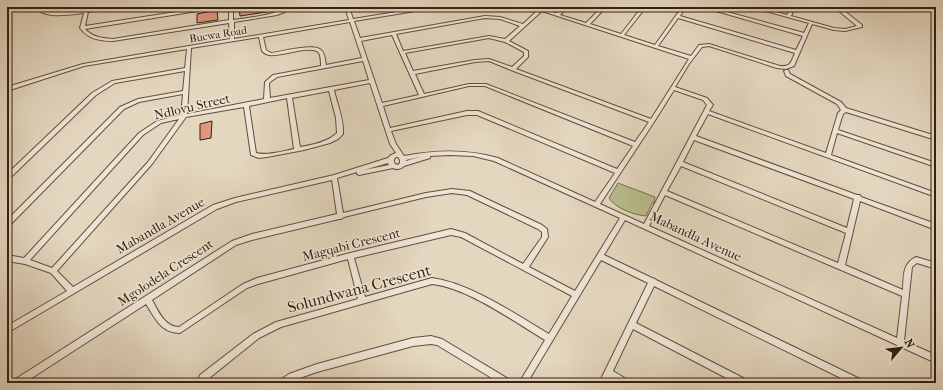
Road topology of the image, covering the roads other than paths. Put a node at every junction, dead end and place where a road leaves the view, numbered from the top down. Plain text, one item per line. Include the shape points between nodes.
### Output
1 (35, 7) edge
2 (110, 7) edge
3 (216, 7) edge
4 (231, 7) edge
5 (287, 7) edge
6 (347, 7) edge
7 (434, 7) edge
8 (532, 7) edge
9 (565, 7) edge
10 (604, 7) edge
11 (644, 7) edge
12 (684, 7) edge
13 (704, 7) edge
14 (753, 7) edge
15 (793, 7) edge
16 (839, 7) edge
17 (541, 10) junction
18 (86, 11) junction
19 (557, 15) junction
20 (677, 16) junction
21 (788, 17) junction
22 (232, 21) junction
23 (352, 21) junction
24 (811, 23) junction
25 (587, 25) junction
26 (524, 26) junction
27 (82, 28) junction
28 (393, 33) junction
29 (622, 35) junction
30 (804, 35) junction
31 (261, 36) junction
32 (358, 40) junction
33 (232, 41) junction
34 (506, 41) junction
35 (656, 46) junction
36 (189, 48) junction
37 (403, 52) junction
38 (797, 52) junction
39 (691, 58) junction
40 (364, 60) junction
41 (324, 67) junction
42 (186, 69) junction
43 (513, 69) junction
44 (786, 72) dead end
45 (413, 73) junction
46 (372, 81) junction
47 (330, 88) junction
48 (673, 88) junction
49 (7, 89) edge
50 (185, 92) junction
51 (422, 95) junction
52 (289, 96) junction
53 (267, 101) junction
54 (246, 105) junction
55 (380, 105) junction
56 (844, 110) junction
57 (706, 112) junction
58 (184, 116) junction
59 (652, 121) junction
60 (388, 130) junction
61 (836, 131) junction
62 (693, 137) junction
63 (936, 138) edge
64 (393, 144) junction
65 (636, 144) junction
66 (298, 148) junction
67 (828, 155) junction
68 (391, 159) junction
69 (403, 160) junction
70 (680, 163) junction
71 (936, 165) edge
72 (395, 166) junction
73 (618, 172) junction
74 (337, 176) junction
75 (7, 177) edge
76 (664, 192) junction
77 (936, 194) edge
78 (858, 197) junction
79 (597, 204) junction
80 (341, 217) junction
81 (624, 217) junction
82 (7, 224) edge
83 (646, 226) junction
84 (936, 226) edge
85 (850, 232) junction
86 (350, 256) junction
87 (600, 256) junction
88 (7, 258) edge
89 (25, 261) junction
90 (841, 266) junction
91 (936, 266) edge
92 (525, 268) junction
93 (53, 271) junction
94 (653, 281) junction
95 (72, 291) junction
96 (905, 294) junction
97 (576, 295) junction
98 (146, 299) junction
99 (362, 300) junction
100 (632, 324) junction
101 (7, 330) edge
102 (550, 339) junction
103 (900, 344) junction
104 (936, 359) edge
105 (608, 373) junction
106 (205, 380) edge
107 (17, 383) edge
108 (283, 383) edge
109 (507, 383) edge
110 (524, 383) edge
111 (603, 383) edge
112 (625, 383) edge
113 (744, 383) edge
114 (859, 383) edge

1 - 18 street via 49,14
2 - 18 street
3 - 27 street
4 - 22 street
5 - 22 street via 276,14
6 - 23 street
7 - 23 street, Bucwa Road
8 - 17 street
9 - 19 street
10 - 25 street
11 - 29 street
12 - 20 street
13 - 30 street
14 - 21 street
15 - 21 street
16 - 24 street via 860,26 842,30
17 - 19 street
17 - 26 street
18 - 27 street
19 - 25 street
20 - 35 street
20 - 38 street
21 - 24 street
22 - 27 street via 113,40 94,37
22 - 33 street
23 - 31 street, Bucwa Road
23 - 32 street
24 - 30 street
25 - 29 street
26 - 28 street via 491,17
26 - 34 street
28 - 32 street
28 - 37 street
29 - 35 street
30 - 38 street
31 - 33 street, Bucwa Road
31 - 41 street via 264,51 270,54 318,49
32 - 40 street
33 - 36 street, Bucwa Road
34 - 37 street via 484,38
34 - 43 street via 522,47 527,53
35 - 39 street
36 - 42 street
36 - 49 street, Bucwa Road via 83,65
37 - 45 street
38 - 39 street via 792,65 786,68 707,45 699,48
39 - 48 street
40 - 41 street
40 - 46 street
41 - 53 street via 271,78 266,84
42 - 50 street
42 - 75 street via 108,84 94,94
43 - 45 street via 485,60
43 - 59 street
44 - 56 street via 839,103
45 - 51 street
46 - 47 street, Ndlovu Street
46 - 55 street
47 - 52 street, Ndlovu Street
47 - 66 street via 340,133 329,142
48 - 57 street via 708,101 710,105
48 - 59 street
50 - 58 street
50 - 82 street via 138,101 122,108
51 - 55 street
51 - 65 street via 469,85 486,85
52 - 53 street, Ndlovu Street
52 - 66 street
53 - 54 street, Ndlovu Street
54 - 58 street, Ndlovu Street
54 - 66 street via 252,154 261,156
55 - 60 street
56 - 61 street
56 - 63 street
57 - 62 street
57 - 67 street
58 - 89 street, Ndlovu Street via 159,122 146,130
58 - 93 street via 150,163
59 - 65 street
60 - 64 street
60 - 73 street via 467,113 478,113
61 - 67 street
61 - 71 street
62 - 70 street
62 - 78 street
64 - 68 street
64 - 69 street
65 - 73 street
67 - 77 street
68 - 69 street, Mabandla Avenue
68 - 72 street via 391,164
68 - 74 street, Mabandla Avenue
69 - 72 street, Mabandla Avenue
69 - 79 street, Mabandla Avenue via 468,153 496,159
70 - 76 street
70 - 85 street
72 - 74 street, Mabandla Avenue
73 - 79 street
74 - 80 street
74 - 95 street, Mabandla Avenue via 225,202
76 - 83 street
76 - 90 street
78 - 84 street
78 - 85 street
79 - 81 street, Mabandla Avenue
80 - 92 street, Mgolodela Crescent via 437,193 468,193 545,231 545,237
80 - 98 street, Mgolodela Crescent via 234,243
81 - 83 street, Mabandla Avenue
81 - 87 street
83 - 103 street, Mabandla Avenue
85 - 90 street
86 - 92 street, Magqabi Crescent via 451,232 463,235
86 - 98 street, Magqabi Crescent via 251,283 186,327 176,331 166,327
86 - 99 street
87 - 94 street
87 - 97 street
88 - 89 street
89 - 93 street
90 - 96 street
91 - 96 street via 920,261 911,263
92 - 97 street, Magqabi Crescent
93 - 95 street
94 - 100 street
94 - 114 street
95 - 101 street, Mabandla Avenue
96 - 103 street
97 - 102 street
98 - 107 street, Mgolodela Crescent
99 - 102 street, Solundwana Crescent via 420,283 441,280 459,287
99 - 106 street, Solundwana Crescent via 292,319 269,329 256,336
100 - 105 street
100 - 113 street
102 - 110 street
103 - 104 street, Mabandla Avenue
105 - 111 street
105 - 112 street
108 - 109 street via 317,368 413,342 431,340 439,342

